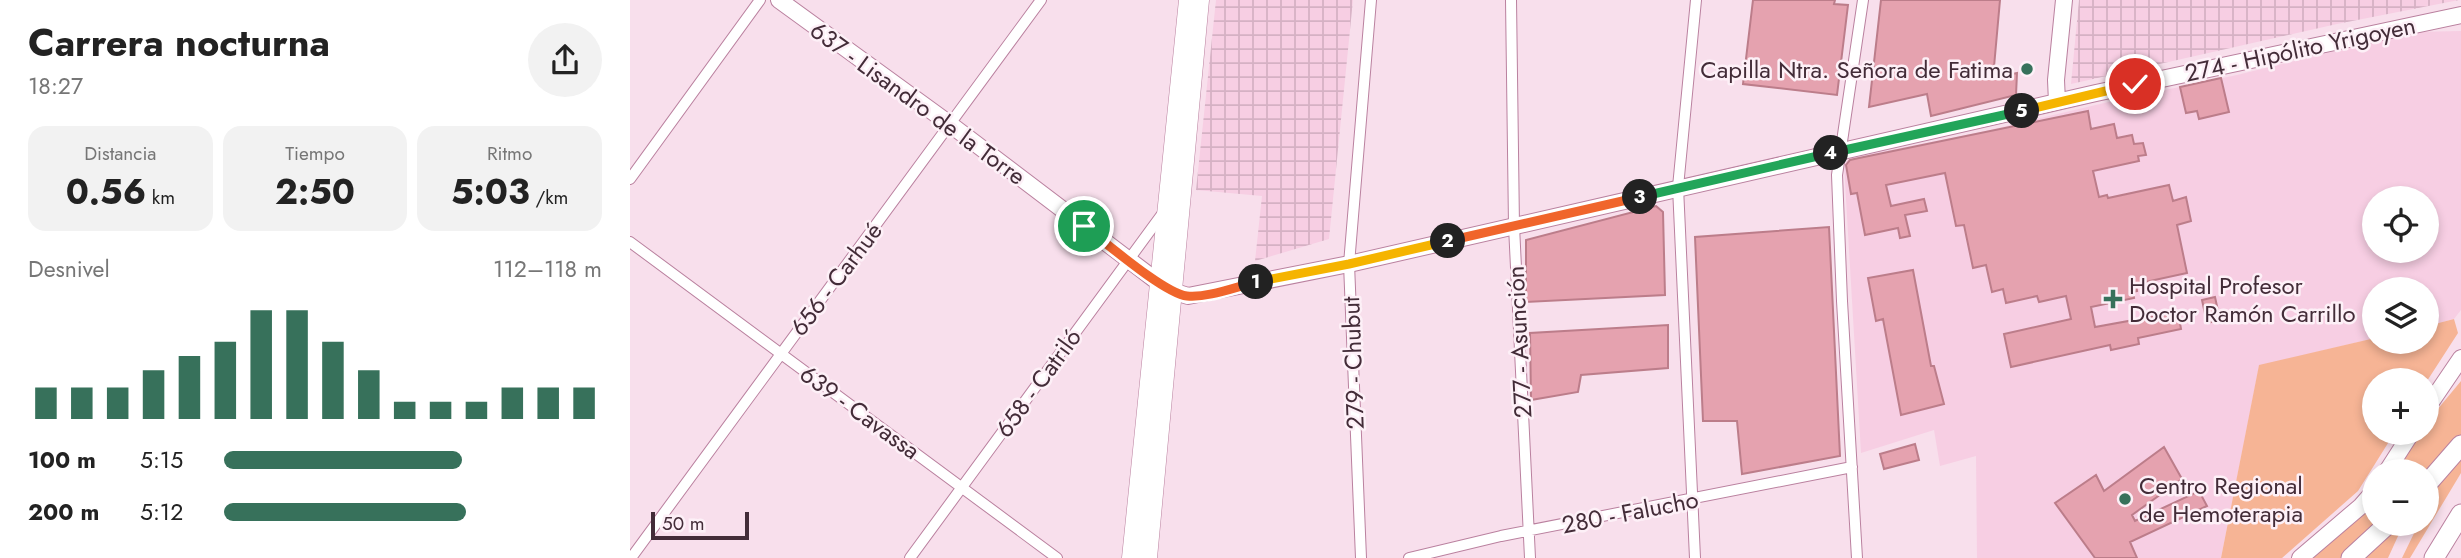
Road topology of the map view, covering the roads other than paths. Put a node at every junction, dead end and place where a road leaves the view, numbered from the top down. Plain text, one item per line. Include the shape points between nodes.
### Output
1 (760, 0) edge
2 (779, 0) edge
3 (1041, 0) edge
4 (1188, 0) edge
5 (1200, 0) edge
6 (1370, 0) edge
7 (1511, 0) edge
8 (1696, 0) edge
9 (1863, 0) edge
10 (2064, 0) edge
11 (2461, 15) edge
12 (2057, 102) junction
13 (951, 125) junction
14 (1841, 151) junction
15 (630, 179) edge
16 (1678, 187) junction
17 (1167, 208) junction
18 (1514, 226) junction
19 (630, 242) edge
20 (1129, 260) junction
21 (1349, 264) junction
22 (1165, 287) junction
23 (780, 354) junction
24 (2461, 358) edge
25 (2461, 369) edge
26 (2440, 388) joint
27 (2461, 445) edge
28 (1852, 467) junction
29 (2439, 470) edge
30 (962, 486) junction
31 (1692, 500) junction
32 (2362, 505) edge
33 (2461, 514) edge
34 (1529, 532) junction
35 (2375, 536) edge
36 (631, 558) edge
37 (910, 558) edge
38 (1056, 558) edge
39 (1131, 558) edge
40 (1148, 558) edge
41 (1361, 558) edge
42 (1409, 558) edge
43 (1530, 558) edge
44 (1695, 558) edge
45 (1857, 558) edge
46 (2300, 558) edge
47 (2351, 558) edge
48 (2434, 558) edge

1 - 15 street
2 - 13 street, 637 - Lisandro de la Torre
3 - 13 street, 656 - Carhué
4 - 17 main road
5 - 22 main road
6 - 21 street, 279 - Chubut
7 - 18 street, 277 - Asunción
8 - 16 street
9 - 14 street
10 - 12 street
11 - 12 street, 274 - Hipólito Yrigoyen
12 - 14 street, 274 - Hipólito Yrigoyen
13 - 20 street, 637 - Lisandro de la Torre
13 - 23 street, 656 - Carhué
14 - 16 street, 274 - Hipólito Yrigoyen
14 - 28 street via 1838,187
16 - 18 street, 274 - Hipólito Yrigoyen
16 - 31 street
17 - 20 street, 658 - Catriló
17 - 22 main road
18 - 21 street, 274 - Hipólito Yrigoyen
18 - 34 street, 277 - Asunción
19 - 23 street, 639 - Cavassa
20 - 22 street, 637 - Lisandro de la Torre
20 - 30 street, 658 - Catriló
21 - 22 street, 274 - Hipólito Yrigoyen via 1200,295 1188,296
21 - 41 street, 279 - Chubut
22 - 39 main road
22 - 40 main road
23 - 30 street, 639 - Cavassa
23 - 36 street, 656 - Carhué
24 - 26 street
25 - 26 street
27 - 29 highway
28 - 31 street, 280 - Falucho
28 - 45 street
30 - 37 street, 658 - Catriló
30 - 38 street, 639 - Cavassa
31 - 34 street, 280 - Falucho
31 - 44 street
32 - 46 street
33 - 48 highway
34 - 42 street, 280 - Falucho
34 - 43 street, 277 - Asunción
35 - 47 highway

